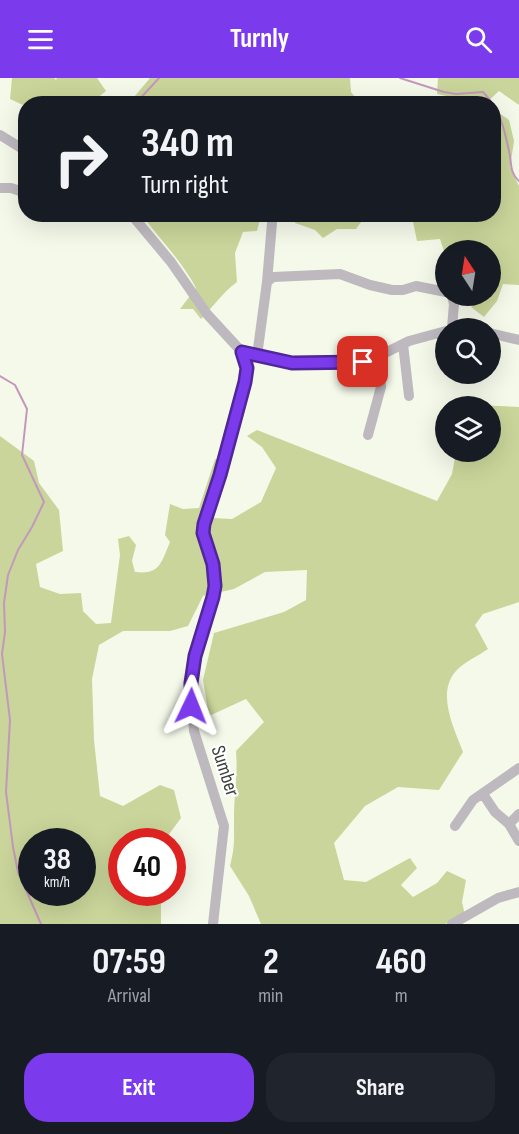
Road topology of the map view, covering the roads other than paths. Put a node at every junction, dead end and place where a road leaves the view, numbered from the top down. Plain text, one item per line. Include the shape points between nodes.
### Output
1 (0, 135) edge
2 (18, 146) edge
3 (0, 188) edge
4 (18, 190) edge
5 (138, 222) edge
6 (272, 223) dead end
7 (267, 282) junction
8 (435, 290) edge
9 (435, 334) edge
10 (501, 336) edge
11 (519, 340) edge
12 (403, 344) junction
13 (242, 352) junction
14 (257, 356) junction
15 (379, 356) junction
16 (409, 396) dead end
17 (368, 435) dead end
18 (519, 768) edge
19 (483, 794) junction
20 (519, 814) edge
21 (509, 824) junction
22 (455, 826) dead end
23 (519, 841) edge
24 (519, 892) edge
25 (213, 924) edge
26 (452, 924) edge

1 - 2 street
3 - 4 street
5 - 13 street via 207,314
6 - 7 street
7 - 8 street via 276,276 333,274 392,291 416,286
7 - 14 street
9 - 12 street
10 - 11 street
12 - 15 street
12 - 16 street
13 - 14 street
13 - 25 street, Sumber via 247,368 245,382 204,524 214,570 214,592 191,683 194,731 224,826
14 - 15 street via 280,361 353,363
15 - 17 street via 381,387
18 - 19 street
19 - 21 street
19 - 22 street via 473,800
20 - 21 street
21 - 23 street
24 - 26 street via 498,898

